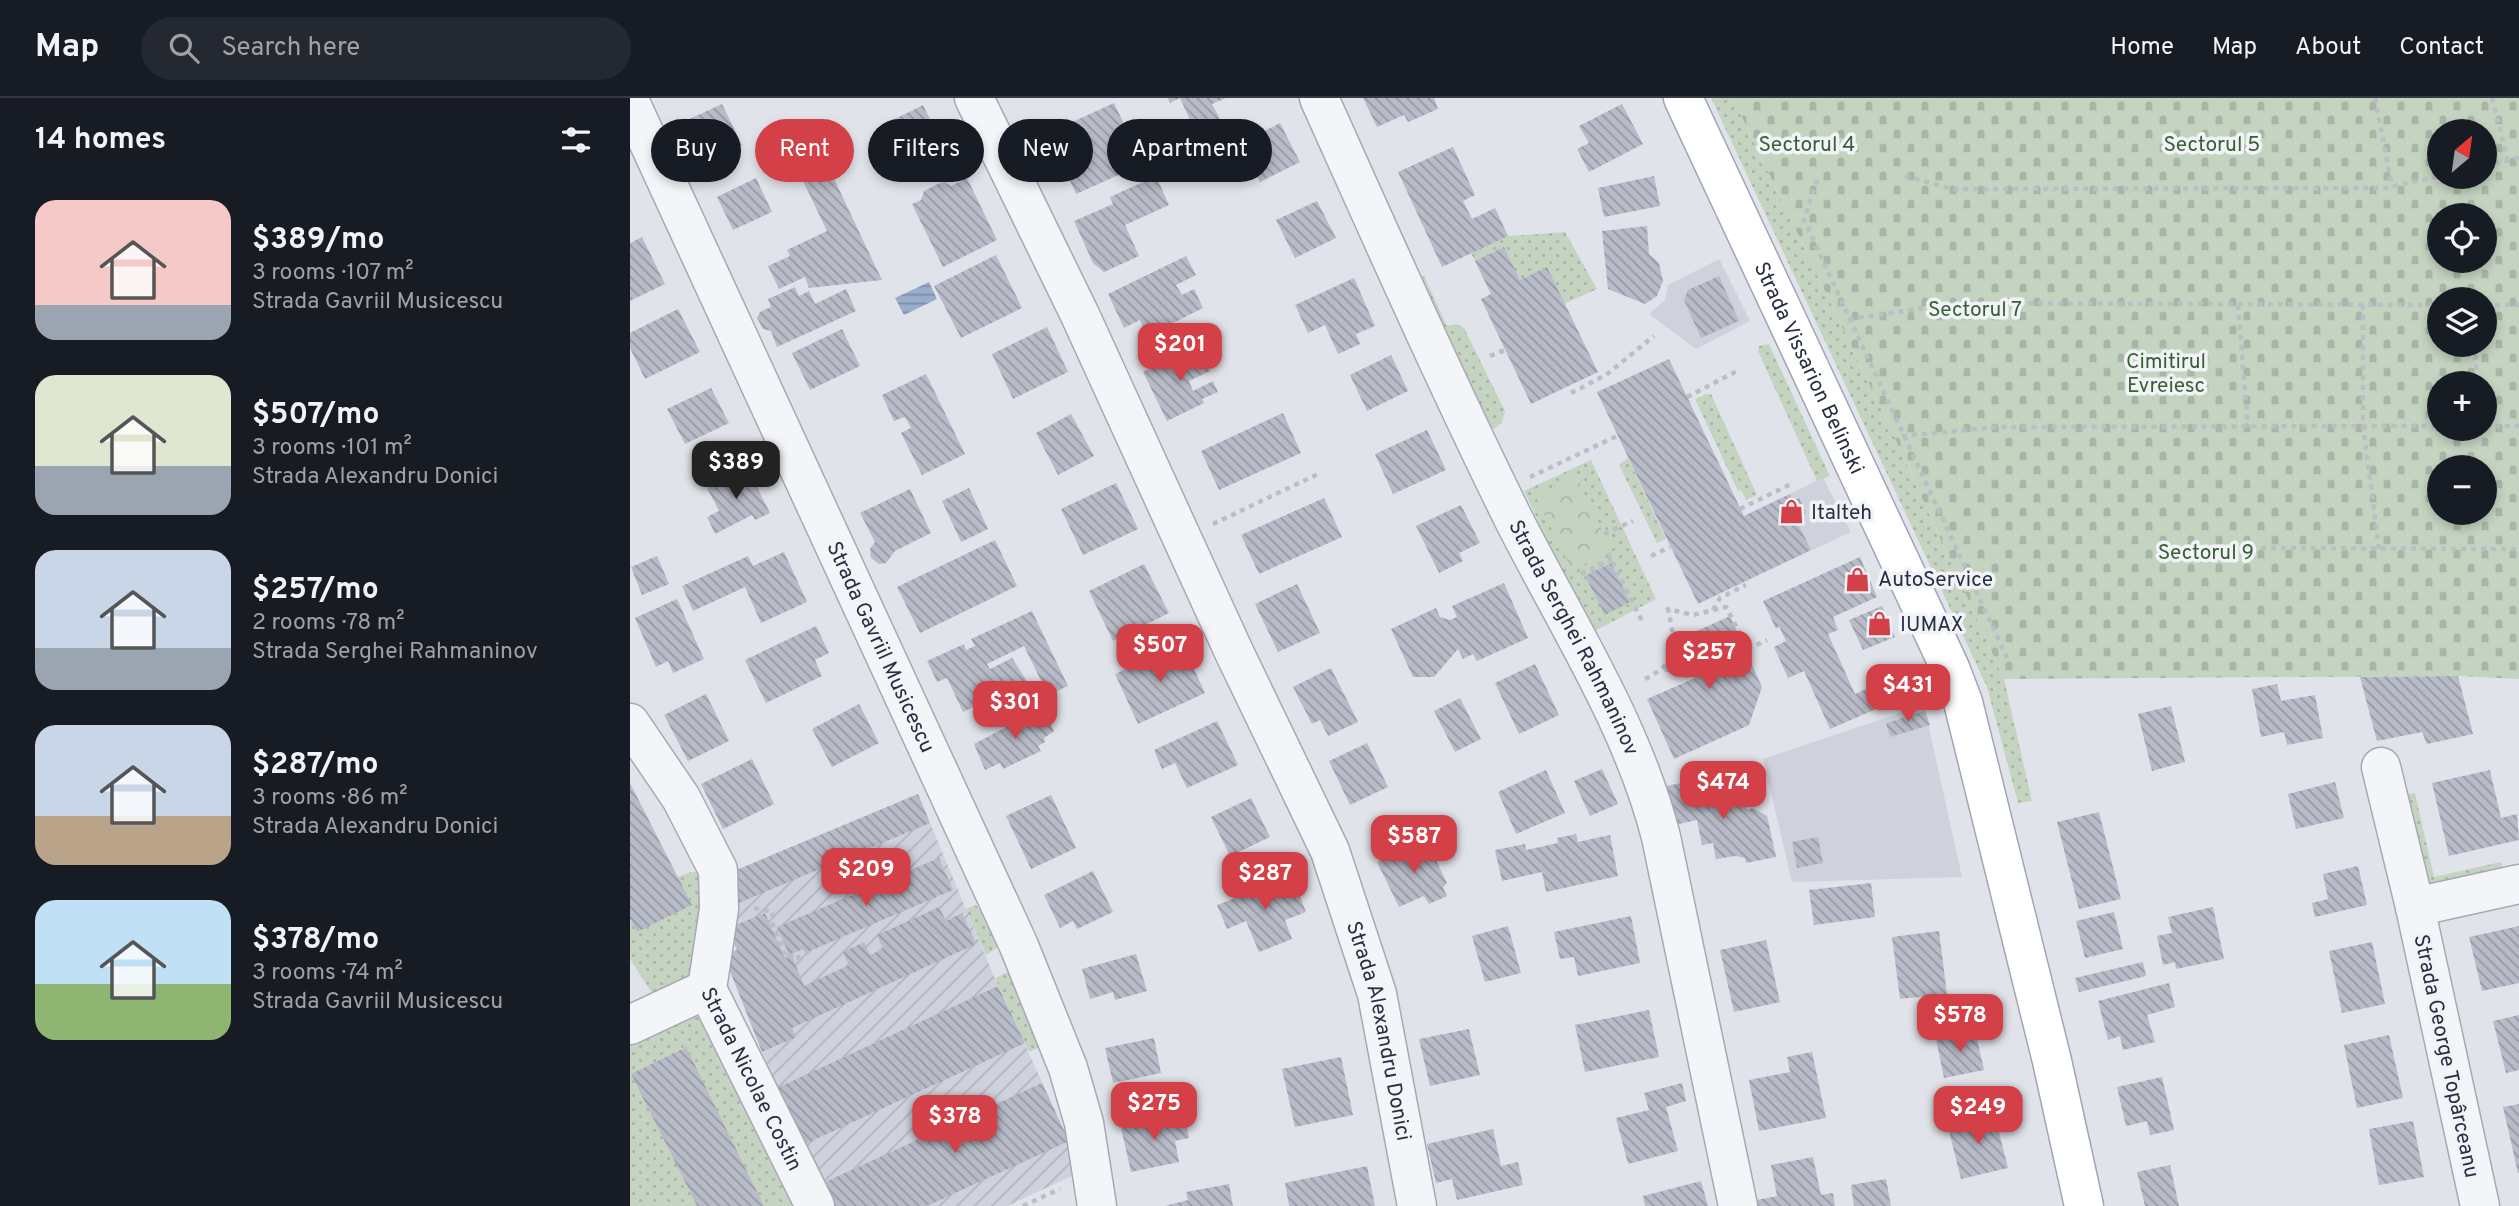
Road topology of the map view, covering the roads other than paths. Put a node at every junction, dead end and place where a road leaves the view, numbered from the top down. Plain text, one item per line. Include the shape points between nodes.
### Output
1 (974, 98) edge
2 (1319, 98) edge
3 (1683, 98) edge
4 (630, 102) edge
5 (630, 723) edge
6 (2381, 767) dead end
7 (2519, 884) edge
8 (2415, 906) junction
9 (707, 989) junction
10 (630, 1024) edge
11 (1085, 1194) edge
12 (815, 1206) edge
13 (1417, 1206) edge
14 (1738, 1206) edge
15 (2084, 1206) edge
16 (2480, 1206) edge

1 - 13 street, Strada Alexandru Donici via 1330,851 1377,994
2 - 14 street, Strada Serghei Rahmaninov via 1500,492 1605,695 1654,809
3 - 15 main road, Strada Vissarion Belinski via 1963,702
4 - 11 street, Strada Gavriil Musicescu via 1019,946 1068,1068 1084,1123
5 - 9 street, Strada Nicolae Costin via 681,798 718,870 719,909
6 - 8 street, Strada George Topârceanu
7 - 8 street, Strada George Topârceanu
8 - 16 street, Strada George Topârceanu
9 - 10 street
9 - 12 street, Strada Nicolae Costin

